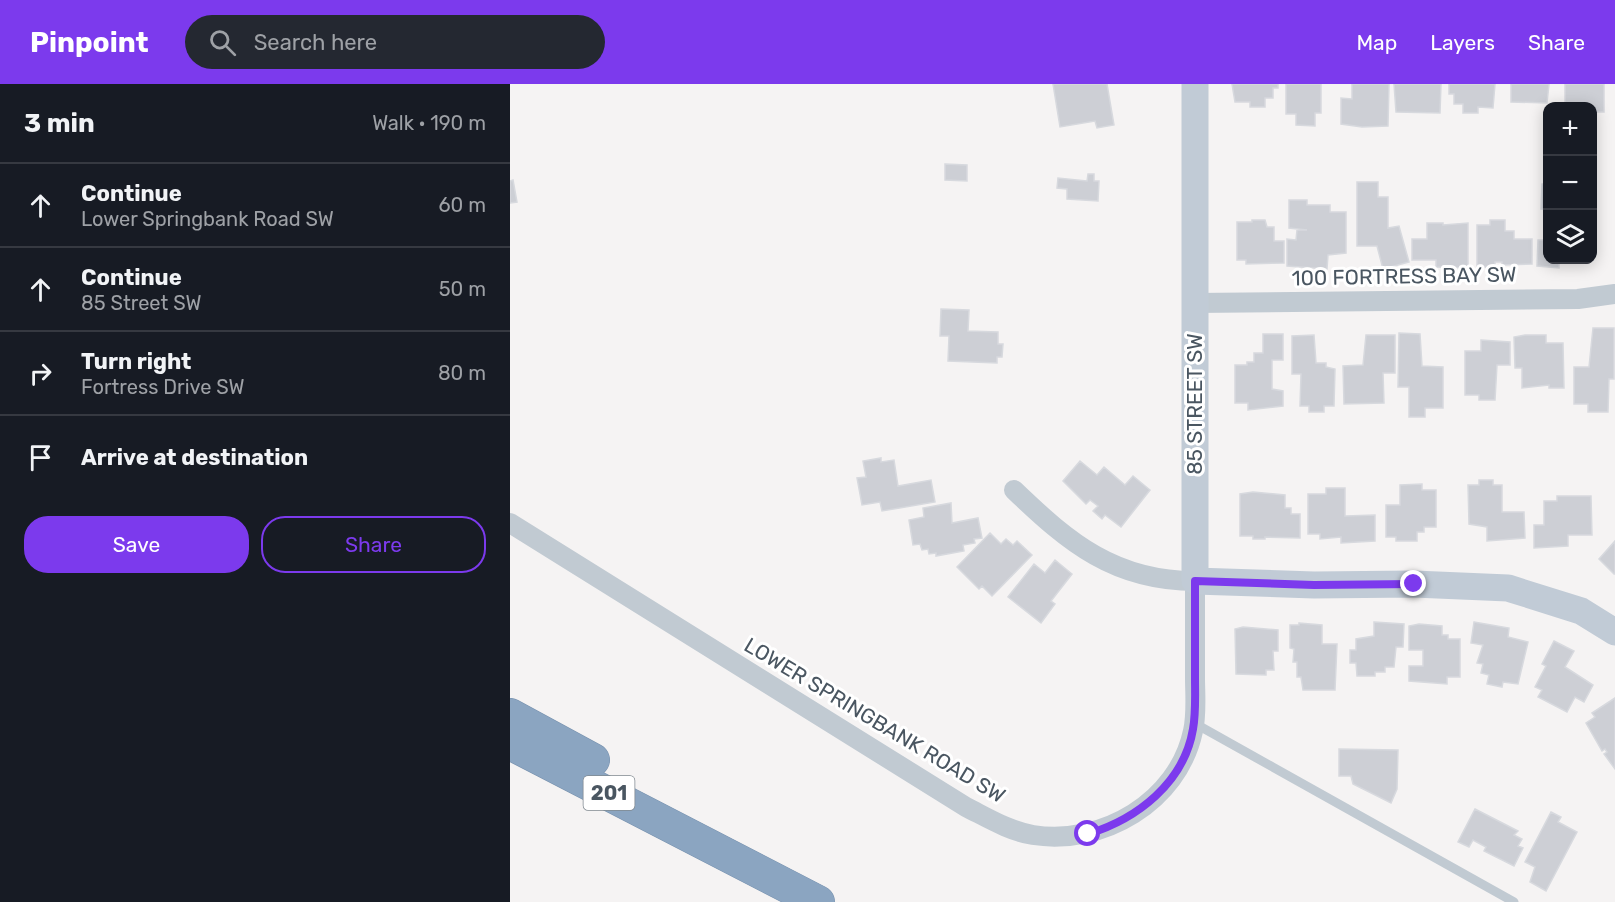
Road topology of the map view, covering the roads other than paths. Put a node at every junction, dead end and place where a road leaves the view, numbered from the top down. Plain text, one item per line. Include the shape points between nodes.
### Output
1 (1195, 84) edge
2 (1615, 294) edge
3 (1194, 303) junction
4 (1014, 490) dead end
5 (510, 523) edge
6 (1195, 581) junction
7 (1615, 632) edge
8 (510, 715) edge
9 (1194, 723) junction
10 (510, 742) edge
11 (709, 843) junction
12 (818, 902) edge
13 (1514, 902) edge

1 - 3 street, 85 STREET SW
2 - 3 street, 100 FORTRESS BAY SW via 1578,298
3 - 6 street, 85 STREET SW
4 - 6 street via 1056,530 1117,567 1146,578
5 - 9 street, LOWER SPRINGBANK ROAD SW via 966,807 1014,830 1069,837 1122,821 1151,801 1171,779 1188,748
6 - 7 street via 1508,588 1581,611
6 - 9 street, 85 STREET SW
8 - 11 highway via 621,776
9 - 13 lane
10 - 11 highway, 201
11 - 12 highway, 201

